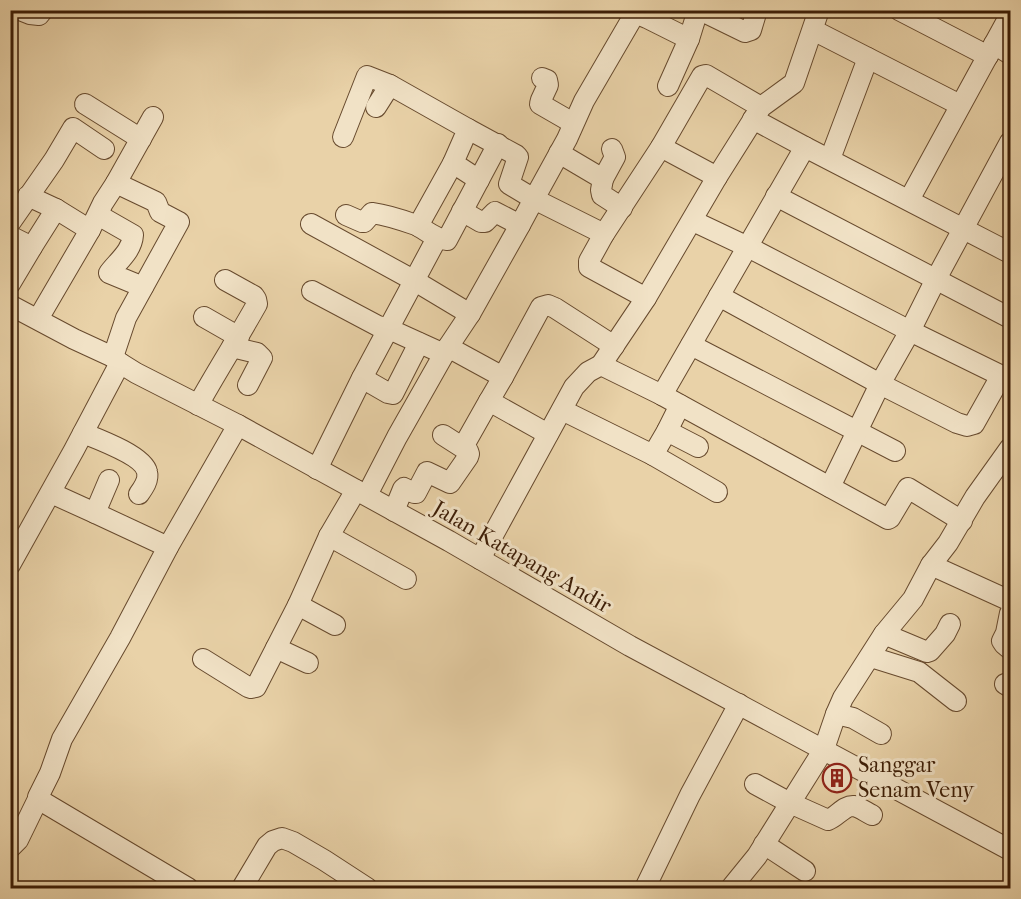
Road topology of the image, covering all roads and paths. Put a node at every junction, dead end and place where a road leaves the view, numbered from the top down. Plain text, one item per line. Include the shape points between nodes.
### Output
1 (20, 10) edge
2 (44, 10) edge
3 (699, 10) edge
4 (758, 10) edge
5 (819, 10) edge
6 (899, 10) edge
7 (636, 12) edge
8 (1011, 15) edge
9 (813, 30) junction
10 (689, 39) junction
11 (997, 51) edge
12 (868, 58) junction
13 (542, 78) dead end
14 (390, 85) junction
15 (668, 86) dead end
16 (960, 105) junction
17 (376, 107) dead end
18 (757, 113) junction
19 (153, 117) dead end
20 (573, 123) junction
21 (73, 128) junction
22 (468, 129) junction
23 (343, 137) dead end
24 (141, 139) junction
25 (1011, 142) edge
26 (498, 144) junction
27 (661, 147) junction
28 (805, 147) junction
29 (104, 149) dead end
30 (612, 149) dead end
31 (558, 153) junction
32 (830, 159) junction
33 (453, 163) junction
34 (717, 177) junction
35 (603, 178) junction
36 (479, 180) junction
37 (116, 183) junction
38 (28, 196) junction
39 (776, 196) junction
40 (534, 199) junction
41 (909, 200) junction
42 (622, 208) junction
43 (56, 209) junction
44 (462, 211) junction
45 (346, 215) dead end
46 (693, 221) junction
47 (10, 223) edge
48 (94, 223) junction
49 (311, 224) dead end
50 (520, 225) junction
51 (418, 226) junction
52 (964, 230) junction
53 (604, 234) junction
54 (10, 236) edge
55 (437, 238) junction
56 (32, 247) junction
57 (748, 247) junction
58 (1011, 253) edge
59 (936, 279) junction
60 (225, 280) dead end
61 (415, 281) junction
62 (10, 284) edge
63 (143, 287) junction
64 (312, 291) dead end
65 (719, 296) junction
66 (646, 298) junction
67 (11, 305) edge
68 (470, 314) junction
69 (204, 317) dead end
70 (1011, 318) edge
71 (38, 319) junction
72 (389, 329) junction
73 (910, 331) junction
74 (236, 342) junction
75 (419, 343) junction
76 (691, 345) junction
77 (614, 346) junction
78 (446, 351) junction
79 (116, 360) junction
80 (602, 365) junction
81 (362, 378) junction
82 (503, 378) junction
83 (1006, 378) edge
84 (880, 384) junction
85 (248, 385) dead end
86 (662, 395) junction
87 (489, 401) junction
88 (198, 405) junction
89 (680, 405) junction
90 (562, 410) junction
91 (238, 425) junction
92 (667, 431) junction
93 (856, 432) junction
94 (83, 433) junction
95 (548, 434) junction
96 (443, 435) dead end
97 (473, 440) junction
98 (698, 447) dead end
99 (1011, 448) edge
100 (895, 451) dead end
101 (653, 455) junction
102 (317, 469) junction
103 (109, 480) dead end
104 (830, 487) junction
105 (717, 492) dead end
106 (51, 493) junction
107 (361, 493) junction
108 (139, 494) dead end
109 (394, 511) junction
110 (95, 513) junction
111 (962, 521) junction
112 (329, 536) junction
113 (168, 547) junction
114 (480, 559) junction
115 (931, 565) junction
116 (10, 566) edge
117 (406, 579) dead end
118 (1011, 603) edge
119 (298, 605) junction
120 (1011, 613) edge
121 (950, 624) dead end
122 (335, 625) dead end
123 (884, 634) junction
124 (276, 648) junction
125 (1011, 649) edge
126 (871, 657) junction
127 (203, 659) dead end
128 (308, 663) dead end
129 (956, 701) dead end
130 (739, 704) junction
131 (836, 714) junction
132 (881, 734) dead end
133 (824, 750) junction
134 (755, 784) dead end
135 (38, 800) junction
136 (790, 802) junction
137 (872, 815) dead end
138 (765, 844) junction
139 (10, 848) edge
140 (1011, 850) edge
141 (805, 871) dead end
142 (356, 886) edge
143 (188, 888) edge
144 (243, 888) edge
145 (645, 888) edge
146 (731, 888) edge

1 - 2 street via 34,15
3 - 4 street via 745,32 751,30
3 - 10 street
5 - 9 street
6 - 11 street
7 - 10 street
7 - 20 street
8 - 11 street
9 - 12 street
9 - 18 street via 794,83
10 - 15 street
11 - 16 street
12 - 16 street
12 - 32 street
13 - 20 street via 548,85 540,104
14 - 17 street
14 - 22 street
14 - 23 street via 367,76
16 - 41 street
18 - 27 street via 706,75 702,76
18 - 28 street
18 - 34 street
19 - 24 street
20 - 31 street
21 - 24 street via 89,98
21 - 29 street
21 - 38 street
22 - 26 street
22 - 33 street
24 - 37 street
25 - 52 street
26 - 36 street
26 - 40 street via 518,157 509,184
27 - 34 street
27 - 42 street
28 - 32 street
28 - 39 street
30 - 35 street via 615,157
31 - 35 street
31 - 40 street
32 - 41 street
33 - 36 street
33 - 51 street
34 - 46 street
35 - 42 street via 602,195
36 - 44 street
37 - 48 street
37 - 63 street via 156,202 160,212 179,222
38 - 43 street
38 - 47 street
39 - 57 street
39 - 59 street
40 - 50 street
40 - 53 street
41 - 52 street
42 - 53 street
43 - 48 street
43 - 56 street
44 - 50 street via 482,222 497,213
44 - 55 street via 447,240
45 - 51 street via 363,222 374,213
46 - 57 street
46 - 66 street
48 - 63 street via 132,233 126,253 109,273
48 - 71 street
49 - 61 street
50 - 68 street
51 - 55 street
52 - 58 street
52 - 59 street
53 - 66 street via 589,267
54 - 56 street
55 - 61 street
56 - 62 street
57 - 65 street
57 - 73 street
59 - 70 street
59 - 73 street
60 - 74 street via 257,301
61 - 68 street
61 - 72 street
63 - 79 street via 126,318
64 - 72 street
65 - 76 street
65 - 84 street
66 - 77 street
67 - 71 street, Jalan Katapang Andir
68 - 78 street
69 - 74 street
71 - 79 street, Jalan Katapang Andir
72 - 75 street
72 - 81 street
73 - 83 street
73 - 84 street
74 - 85 street via 262,358
74 - 88 street
75 - 78 street
75 - 81 street via 393,394
76 - 86 street
76 - 93 street
77 - 80 street
77 - 82 street via 548,304 541,307
78 - 82 street
78 - 107 street
79 - 88 street, Jalan Katapang Andir
79 - 94 street
80 - 86 street
80 - 90 street via 580,379
81 - 102 street
82 - 87 street
83 - 84 street via 974,424 967,426
84 - 93 street
86 - 89 street
87 - 95 street
87 - 97 street
88 - 91 street, Jalan Katapang Andir
89 - 92 street
89 - 104 street
90 - 95 street
90 - 101 street
91 - 102 street, Jalan Katapang Andir
91 - 113 street
92 - 98 street
92 - 101 street
93 - 100 street
93 - 104 street
94 - 106 street
94 - 108 street via 144,465 146,484
95 - 114 street
96 - 97 street
97 - 109 street via 469,454 450,483 427,472 417,493 403,489
99 - 111 street
101 - 105 street
102 - 107 street, Jalan Katapang Andir
103 - 110 street
104 - 111 street via 888,519 909,488
106 - 110 street
106 - 116 street
107 - 109 street, Jalan Katapang Andir
107 - 112 street
109 - 114 street, Jalan Katapang Andir
110 - 113 street
111 - 115 street
112 - 117 street
112 - 119 street
113 - 135 street via 62,739
114 - 130 street, Jalan Katapang Andir
115 - 118 street
115 - 123 street via 913,599
119 - 122 street
119 - 124 street
120 - 125 street via 1002,641
121 - 123 street via 927,652
123 - 126 street
124 - 127 street via 256,687 251,688
124 - 128 street
126 - 129 street via 919,672
126 - 131 street
130 - 133 street, Jalan Katapang Andir
130 - 145 street
131 - 132 street via 853,718
131 - 133 street
133 - 136 street
133 - 140 street, Jalan Katapang Andir
134 - 136 street
135 - 139 street
135 - 143 street
136 - 137 street via 828,820 851,806
136 - 138 street
138 - 141 street
138 - 146 street
142 - 144 street via 282,838 267,846

